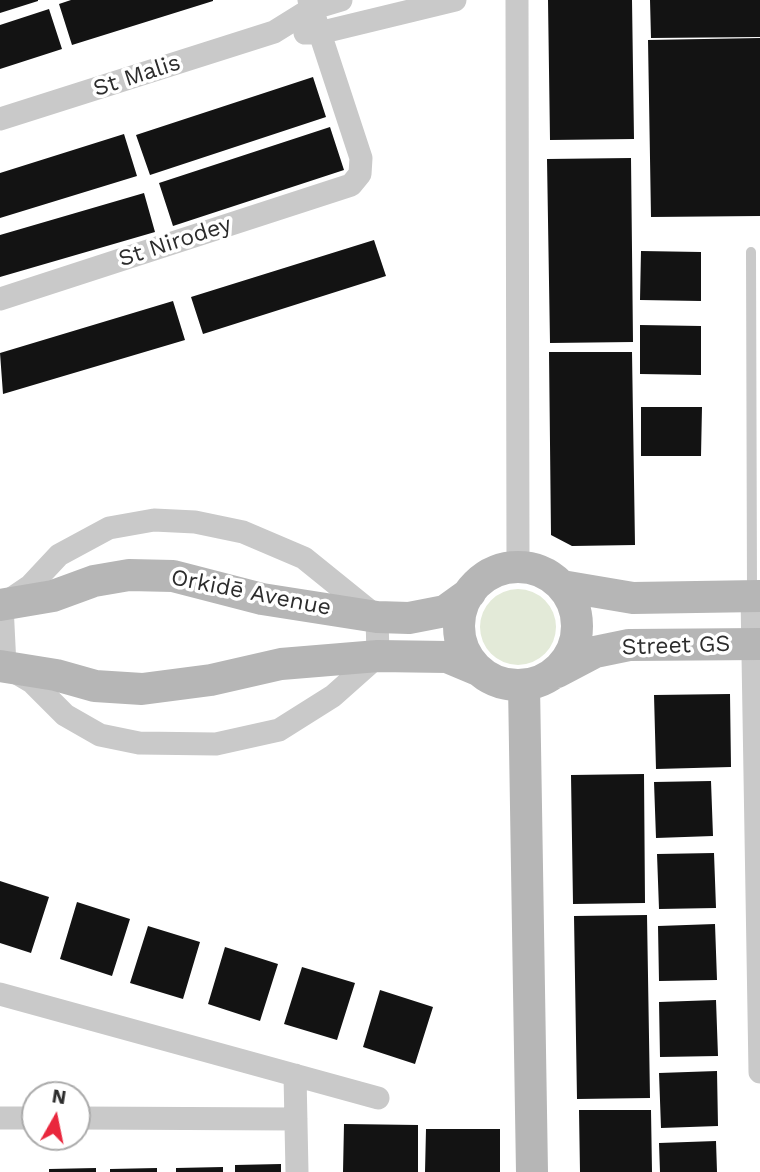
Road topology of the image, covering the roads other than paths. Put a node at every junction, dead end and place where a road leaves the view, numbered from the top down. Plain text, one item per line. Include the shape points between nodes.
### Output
1 (341, 0) edge
2 (455, 0) edge
3 (517, 0) edge
4 (310, 4) edge
5 (274, 32) junction
6 (319, 33) junction
7 (0, 119) edge
8 (751, 252) dead end
9 (0, 299) edge
10 (518, 567) junction
11 (562, 586) junction
12 (470, 593) junction
13 (756, 596) edge
14 (1, 605) edge
15 (377, 617) junction
16 (757, 644) edge
17 (378, 656) junction
18 (3, 666) edge
19 (478, 670) junction
20 (556, 672) junction
21 (524, 685) junction
22 (758, 844) edge
23 (0, 993) edge
24 (760, 1046) edge
25 (760, 1072) edge
26 (295, 1075) junction
27 (378, 1098) dead end
28 (0, 1118) edge
29 (21, 1118) edge
30 (91, 1118) edge
31 (296, 1119) junction
32 (297, 1172) edge
33 (532, 1172) edge

1 - 4 street
2 - 6 street
3 - 10 street
4 - 5 street
4 - 6 street
5 - 6 street
5 - 7 street, St Malis
6 - 9 street, St Nirodey via 361,158 360,174 351,186
8 - 13 lane
10 - 11 street via 542,572
10 - 12 street via 490,574
11 - 13 street, Street GS via 633,598
11 - 20 street via 576,612 578,629 575,645
12 - 15 street, Orkidē Avenue via 444,611 409,618
12 - 19 street via 462,608 460,633 467,657
13 - 16 street
14 - 15 street, Orkidē Avenue via 129,575 173,576 262,599
14 - 15 street, Orkidē Avenue via 30,586 60,555 109,528 154,520 243,532 304,558
14 - 18 street
15 - 17 street
16 - 20 street, Street GS via 629,645 595,652
16 - 22 street
17 - 18 street via 281,664 142,689 95,686
17 - 18 street via 333,696 279,730 216,744 139,744 100,735 65,715 32,682
17 - 19 street via 447,657
19 - 21 street via 508,684
20 - 21 street
21 - 33 street
22 - 24 street
23 - 26 street
24 - 25 street
26 - 27 street
26 - 31 street
28 - 29 street
30 - 31 street
31 - 32 street

